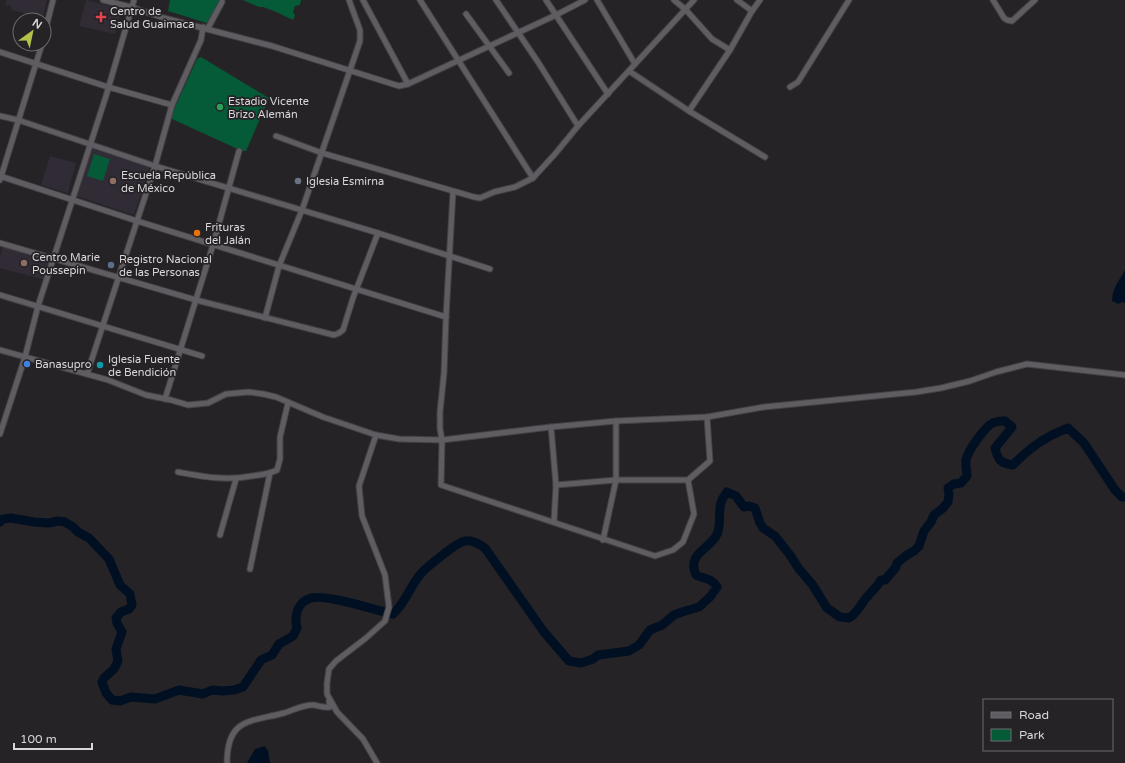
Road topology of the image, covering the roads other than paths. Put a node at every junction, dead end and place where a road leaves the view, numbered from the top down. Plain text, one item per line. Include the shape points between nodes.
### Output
1 (53, 0) edge
2 (102, 0) edge
3 (134, 0) edge
4 (349, 0) edge
5 (363, 0) edge
6 (420, 0) edge
7 (496, 0) edge
8 (546, 0) edge
9 (585, 0) edge
10 (597, 0) edge
11 (674, 0) edge
12 (694, 0) edge
13 (737, 0) edge
14 (760, 0) edge
15 (849, 0) edge
16 (993, 0) edge
17 (1035, 0) edge
18 (222, 2) dead end
19 (132, 7) junction
20 (686, 10) junction
21 (752, 11) junction
22 (50, 12) edge
23 (466, 14) dead end
24 (556, 15) junction
25 (206, 28) junction
26 (519, 32) junction
27 (490, 46) junction
28 (730, 50) junction
29 (0, 52) edge
30 (40, 52) edge
31 (459, 60) junction
32 (37, 63) junction
33 (635, 64) junction
34 (351, 71) junction
35 (629, 71) junction
36 (509, 73) dead end
37 (408, 84) junction
38 (108, 87) junction
39 (790, 87) dead end
40 (608, 94) junction
41 (172, 105) junction
42 (689, 111) junction
43 (0, 116) edge
44 (18, 120) junction
45 (578, 126) junction
46 (276, 136) dead end
47 (90, 144) junction
48 (239, 151) dead end
49 (322, 153) junction
50 (765, 157) dead end
51 (155, 166) junction
52 (0, 177) edge
53 (533, 178) junction
54 (228, 188) junction
55 (453, 192) junction
56 (72, 200) junction
57 (302, 210) junction
58 (137, 221) junction
59 (378, 233) junction
60 (0, 243) edge
61 (213, 245) junction
62 (449, 256) junction
63 (53, 259) junction
64 (279, 266) junction
65 (490, 269) dead end
66 (118, 277) junction
67 (356, 289) junction
68 (0, 295) edge
69 (196, 300) junction
70 (38, 306) junction
71 (446, 317) junction
72 (265, 318) junction
73 (103, 326) junction
74 (180, 349) junction
75 (0, 350) edge
76 (202, 356) dead end
77 (25, 357) junction
78 (87, 374) junction
79 (1125, 375) edge
80 (165, 398) junction
81 (288, 403) junction
82 (707, 417) junction
83 (2, 419) edge
84 (616, 421) junction
85 (551, 427) junction
86 (0, 434) edge
87 (376, 435) junction
88 (442, 440) junction
89 (178, 472) dead end
90 (270, 473) junction
91 (236, 479) junction
92 (616, 480) junction
93 (688, 480) junction
94 (556, 486) junction
95 (554, 522) junction
96 (220, 535) dead end
97 (603, 540) junction
98 (250, 569) dead end
99 (327, 694) junction
100 (227, 763) edge
101 (378, 763) edge

1 - 22 street
2 - 19 street
3 - 19 street
4 - 34 street via 361,36
5 - 37 street
6 - 31 street
7 - 26 street
8 - 24 street
9 - 24 street
10 - 33 street
11 - 20 street
12 - 20 street
13 - 21 street
14 - 21 street
15 - 39 street via 798,82
16 - 17 street via 1004,18 1012,21
18 - 25 street
19 - 25 street
19 - 38 street
20 - 28 street via 712,39
20 - 33 street
21 - 28 street
23 - 27 street
24 - 26 street
24 - 40 street
25 - 34 street
25 - 41 street
26 - 27 street
26 - 45 street
27 - 31 street
27 - 36 street
28 - 42 street
29 - 32 street
30 - 32 street
31 - 37 street
31 - 53 street
32 - 38 street
32 - 44 street
33 - 35 street
34 - 37 street via 397,86
34 - 49 street
35 - 40 street
35 - 42 street
38 - 41 street
38 - 47 street
40 - 45 street
41 - 51 street
42 - 50 street
43 - 44 street
44 - 47 street
44 - 52 street
45 - 53 street
46 - 49 street
47 - 51 street
47 - 56 street
48 - 54 street
49 - 55 street
49 - 57 street
51 - 54 street
51 - 58 street
52 - 56 street
53 - 55 street via 515,187 480,198
54 - 57 street
54 - 61 street
55 - 62 street
56 - 58 street
56 - 63 street
57 - 59 street
57 - 64 street
58 - 61 street
58 - 66 street
59 - 62 street
59 - 67 street
60 - 63 street
61 - 64 street
61 - 69 street
62 - 65 street
62 - 71 street
63 - 66 street
63 - 70 street
64 - 67 street
64 - 72 street
66 - 69 street
66 - 73 street
67 - 71 street
67 - 72 street via 343,330 336,334 330,335
68 - 70 street
69 - 72 street
69 - 74 street
70 - 73 street
70 - 77 street
71 - 88 street via 440,412
73 - 74 street
73 - 78 street
74 - 76 street
74 - 80 street
75 - 77 street
77 - 78 street
77 - 83 street
78 - 80 street via 146,395
79 - 82 street via 1027,364 941,388 764,407
80 - 81 street via 197,405 208,403 226,394 249,392 276,397
81 - 87 street
81 - 90 street via 280,437 279,465
82 - 84 street
82 - 93 street via 710,461
83 - 86 street
84 - 85 street
84 - 92 street
85 - 88 street
85 - 94 street
87 - 88 street via 399,439
87 - 99 street via 359,486 362,516 385,575 389,606 385,621 329,669
88 - 95 street via 441,485
89 - 91 street
90 - 91 street
90 - 98 street
91 - 96 street
92 - 93 street
92 - 94 street
92 - 97 street
93 - 97 street via 694,514 683,542 673,550 655,556
94 - 95 street
95 - 97 street
99 - 100 street via 330,707 306,706 242,724 231,738
99 - 101 street via 337,712 363,739

